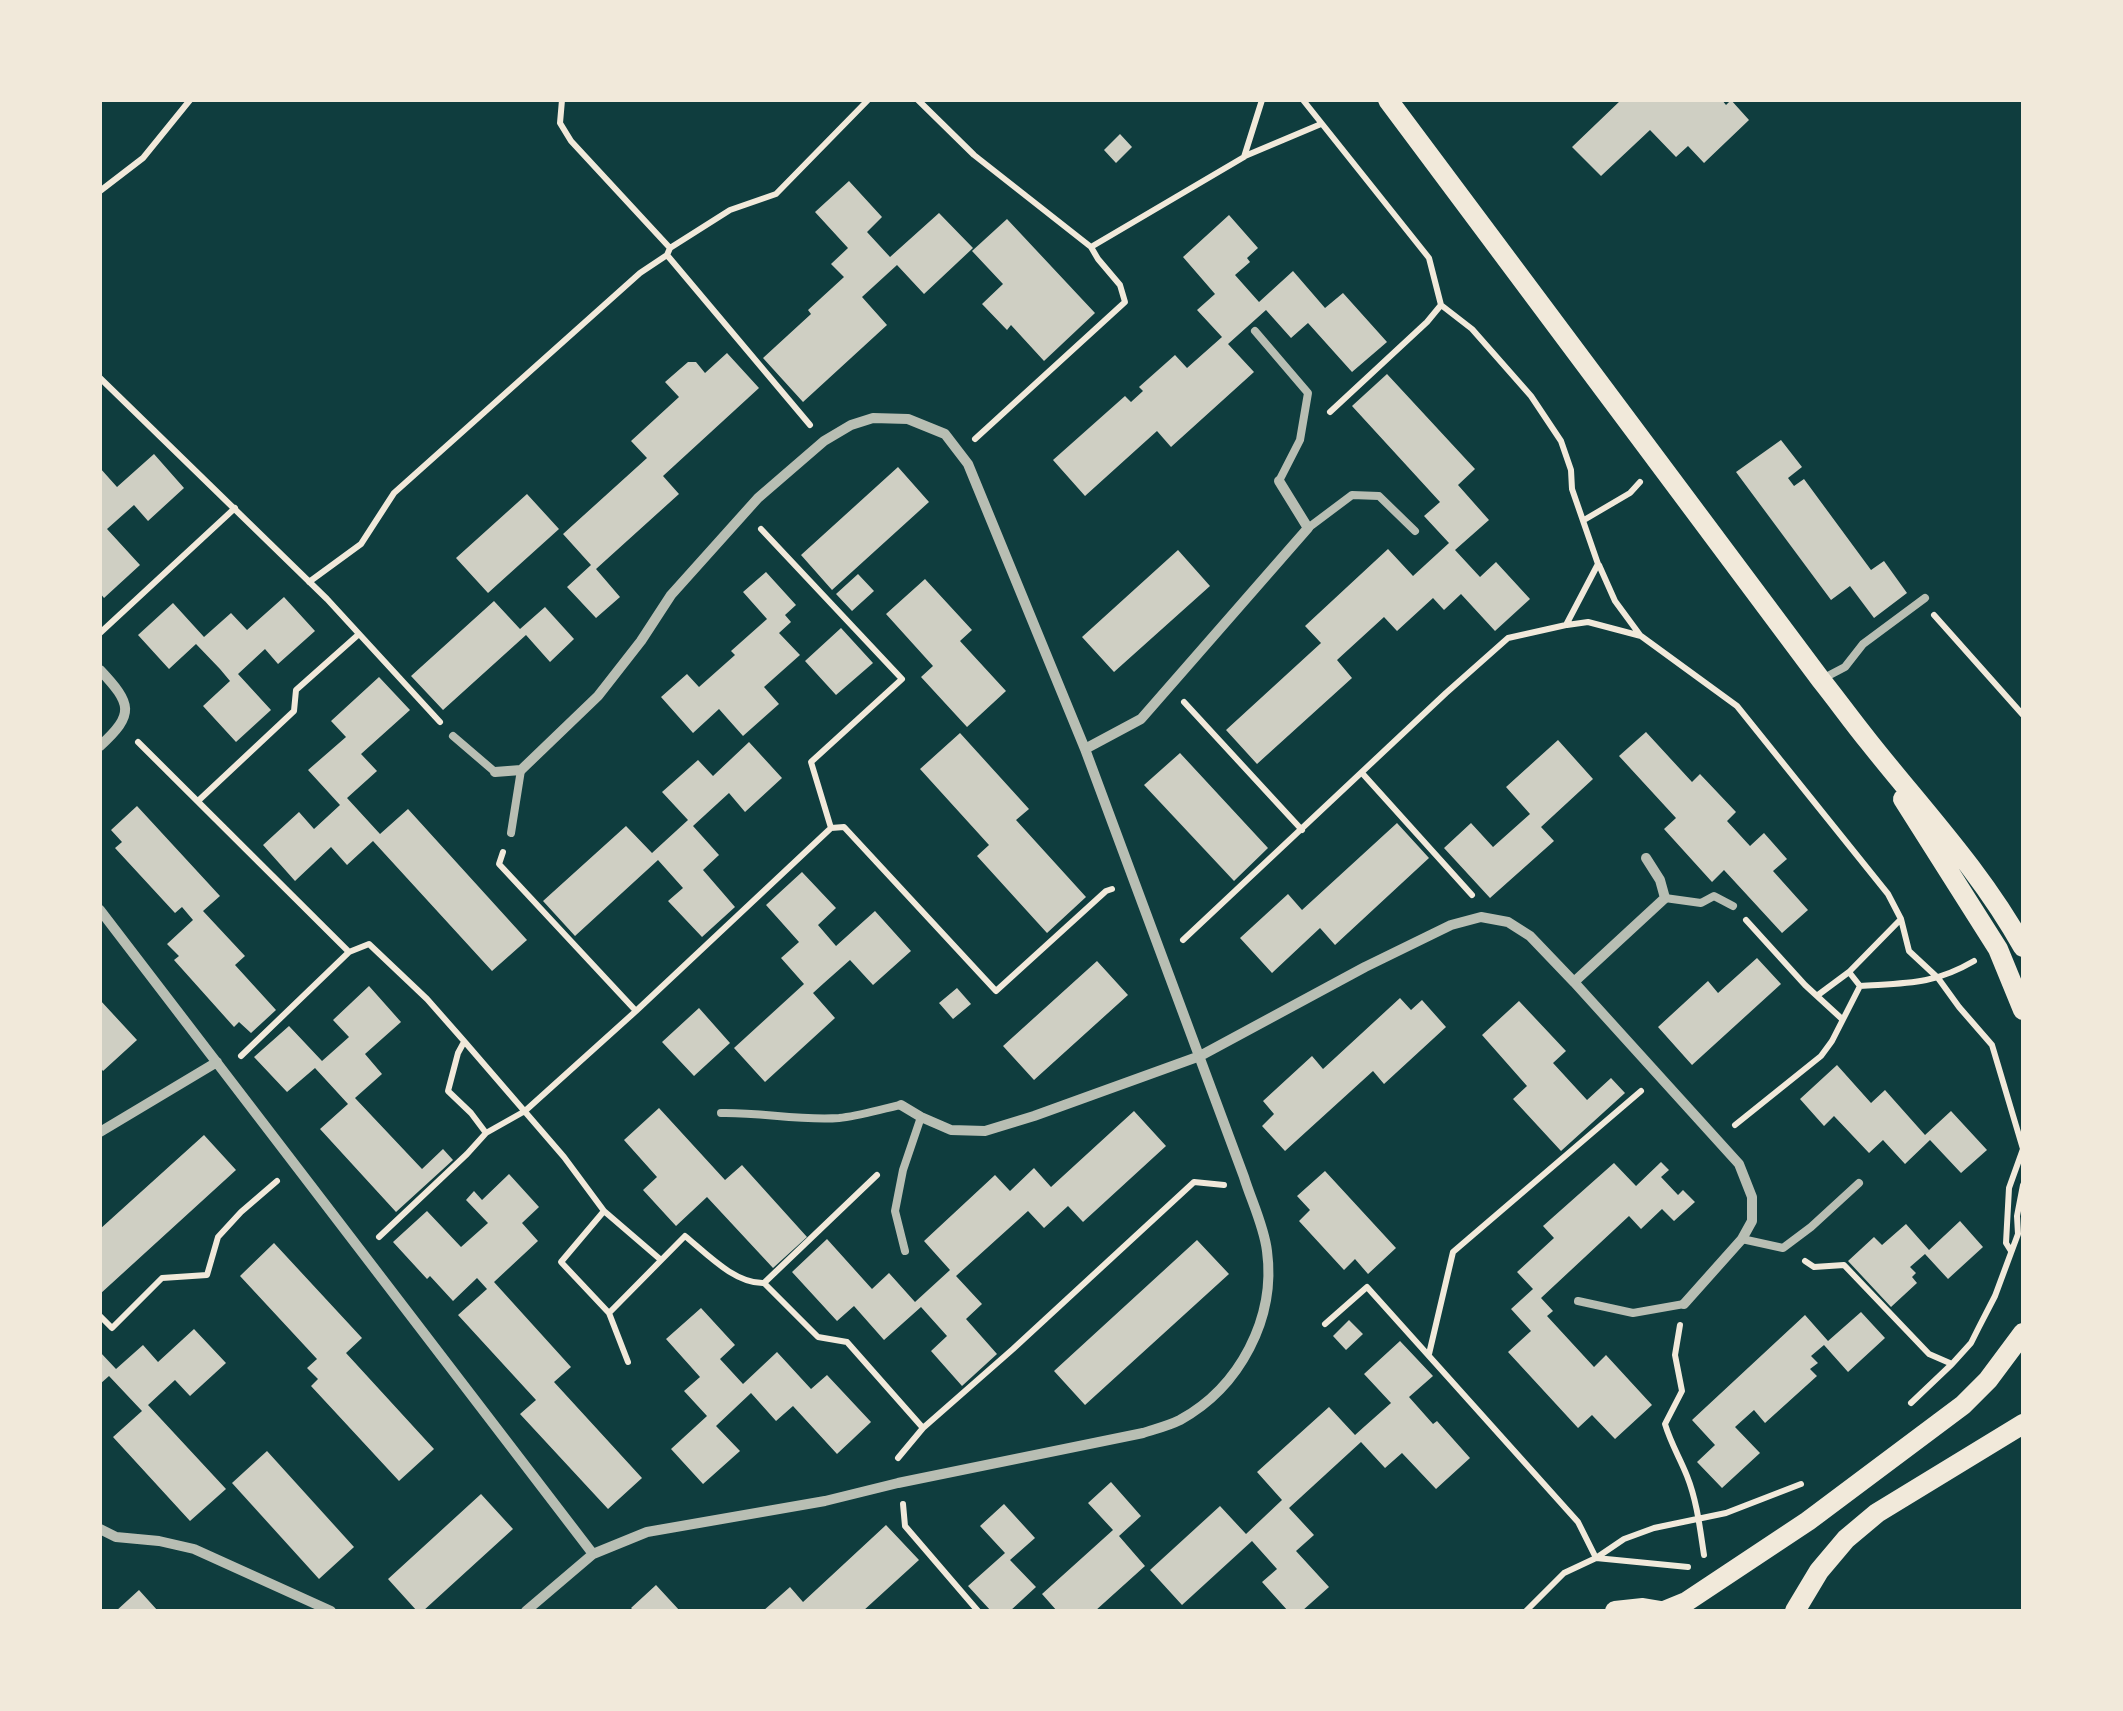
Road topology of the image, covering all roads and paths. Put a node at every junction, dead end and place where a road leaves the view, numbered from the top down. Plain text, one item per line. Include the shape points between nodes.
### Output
1 (190, 100) edge
2 (562, 100) edge
3 (868, 100) edge
4 (918, 100) edge
5 (1262, 100) edge
6 (1388, 100) edge
7 (1322, 124) dead end
8 (1244, 157) junction
9 (100, 191) edge
10 (1091, 248) junction
11 (668, 252) junction
12 (1440, 306) dead end
13 (1256, 331) dead end
14 (100, 378) edge
15 (1300, 440) junction
16 (824, 441) junction
17 (959, 453) junction
18 (1279, 481) joint
19 (1630, 493) dead end
20 (235, 508) junction
21 (746, 513) junction
22 (1584, 520) dead end
23 (1308, 528) junction
24 (1414, 530) dead end
25 (1598, 564) dead end
26 (309, 582) junction
27 (1923, 600) joint
28 (1566, 625) dead end
29 (100, 632) edge
30 (359, 634) junction
31 (1641, 636) junction
32 (100, 670) edge
33 (1821, 680) junction
34 (1170, 687) junction
35 (2023, 714) edge
36 (123, 725) junction
37 (453, 736) joint
38 (1868, 742) junction
39 (100, 746) edge
40 (1085, 750) junction
41 (522, 770) junction
42 (494, 772) joint
43 (1362, 773) dead end
44 (198, 801) junction
45 (831, 828) junction
46 (1302, 830) dead end
47 (511, 832) joint
48 (1646, 858) dead end
49 (1133, 880) junction
50 (1665, 898) junction
51 (1733, 906) joint
52 (100, 910) edge
53 (1480, 917) junction
54 (1901, 918) junction
55 (2023, 947) edge
56 (1998, 949) junction
57 (349, 952) junction
58 (1848, 972) junction
59 (1938, 978) junction
60 (1574, 982) junction
61 (1860, 986) junction
62 (1818, 994) junction
63 (2023, 1010) edge
64 (636, 1011) junction
65 (1842, 1019) junction
66 (464, 1041) junction
67 (1200, 1056) junction
68 (216, 1062) junction
69 (225, 1073) junction
70 (1659, 1076) junction
71 (900, 1105) joint
72 (525, 1111) junction
73 (721, 1114) dead end
74 (921, 1117) junction
75 (100, 1132) edge
76 (486, 1133) junction
77 (1717, 1140) junction
78 (2023, 1149) edge
79 (295, 1165) junction
80 (903, 1170) junction
81 (1244, 1177) junction
82 (1859, 1183) dead end
83 (2023, 1186) edge
84 (604, 1211) junction
85 (1742, 1238) junction
86 (1783, 1248) junction
87 (905, 1250) dead end
88 (2011, 1251) junction
89 (363, 1252) junction
90 (661, 1260) junction
91 (764, 1282) junction
92 (1578, 1301) dead end
93 (1684, 1304) junction
94 (609, 1313) junction
95 (100, 1316) edge
96 (1325, 1324) dead end
97 (2023, 1333) edge
98 (1428, 1355) junction
99 (628, 1362) dead end
100 (1952, 1364) junction
101 (1900, 1413) dead end
102 (2023, 1424) edge
103 (922, 1428) junction
104 (1812, 1476) dead end
105 (898, 1483) junction
106 (1698, 1518) junction
107 (100, 1528) edge
108 (593, 1554) junction
109 (1596, 1558) junction
110 (1689, 1567) dead end
111 (1706, 1569) dead end
112 (331, 1611) edge
113 (526, 1611) edge
114 (978, 1611) edge
115 (1526, 1611) edge
116 (1615, 1611) edge
117 (1663, 1611) edge
118 (1796, 1611) edge

1 - 9 path via 143,158
2 - 11 path via 560,124 571,141
3 - 11 path via 776,194 730,210
4 - 10 path
5 - 8 path
6 - 33 main road
7 - 8 path
8 - 10 path
10 - 17 path via 1126,302
11 - 16 path
11 - 26 path via 407,481 360,544
12 - 15 path
13 - 15 lane via 1308,392
14 - 20 path
15 - 18 lane
16 - 17 street via 873,418 908,420 945,434
16 - 21 street
17 - 40 street
18 - 23 street
19 - 22 path
20 - 26 path
20 - 29 path
21 - 41 street via 671,595 598,696
21 - 45 path via 902,679 811,762
23 - 24 lane via 1352,495 1380,496
23 - 34 street
25 - 31 path
26 - 30 path
27 - 33 lane
27 - 35 path
28 - 31 path via 1588,622
30 - 37 path
30 - 44 path via 296,690 294,711
31 - 54 path via 1737,706
32 - 36 street via 122,696
33 - 38 main road
34 - 40 street via 1140,719
34 - 46 path
36 - 39 street
36 - 44 path
37 - 42 lane
38 - 55 main road via 1948,836
38 - 56 main road
40 - 49 street
41 - 42 street
41 - 47 lane
43 - 53 path via 1476,900
44 - 57 path
45 - 49 path via 844,827 996,991 1106,892
45 - 64 path
47 - 64 path via 498,864
48 - 50 street
49 - 67 street
50 - 51 lane via 1700,903 1714,896
50 - 60 street
51 - 62 path
52 - 68 street
53 - 60 street via 1508,922 1530,936
53 - 67 street via 1365,967
54 - 58 path
54 - 59 path via 1909,950
56 - 59 path
56 - 63 main road
57 - 66 path via 369,944
57 - 69 path
58 - 61 path
58 - 62 path
59 - 61 path
59 - 78 path via 1992,1044
60 - 70 street
61 - 65 path
62 - 65 path
64 - 72 path
65 - 77 path via 1821,1056
66 - 72 path
66 - 76 path via 448,1091
67 - 74 street via 985,1130 952,1130
67 - 81 street
68 - 69 street
68 - 75 street
69 - 79 street
70 - 77 street
70 - 98 path via 1453,1252
71 - 73 lane via 840,1118
71 - 74 street
72 - 76 path
72 - 84 path
74 - 80 lane
76 - 89 path
77 - 85 street via 1739,1164 1752,1196 1752,1221
78 - 88 path via 2009,1188
79 - 89 street
79 - 95 path via 218,1237 207,1275 162,1278 112,1328
80 - 87 lane via 895,1211
80 - 91 path via 882,1170
81 - 103 path via 1225,1185 1194,1182
81 - 105 street via 1267,1248 1266,1304 1246,1357 1206,1401 1143,1433
82 - 86 lane
83 - 88 path
84 - 90 path
84 - 94 path via 561,1262
85 - 86 lane
85 - 93 street
86 - 100 path via 1814,1267 1844,1265 1930,1354
88 - 100 path via 1980,1327
89 - 108 street
90 - 91 path via 685,1236 736,1274
90 - 94 path
91 - 103 path via 818,1336 848,1342
92 - 93 lane via 1633,1313
93 - 106 path via 1675,1354 1682,1391 1666,1424
94 - 99 path
96 - 98 path via 1366,1287
97 - 117 main road via 1964,1405 1808,1521
98 - 109 path via 1578,1522
100 - 101 path
102 - 118 main road via 1877,1513 1828,1560
103 - 105 path via 898,1458
104 - 106 path via 1726,1514
105 - 108 street via 647,1532
105 - 114 path via 905,1526
106 - 109 path via 1624,1539
106 - 111 path
107 - 112 street via 116,1537 194,1549
108 - 113 street
109 - 110 path
109 - 115 path via 1564,1573
116 - 117 main road

